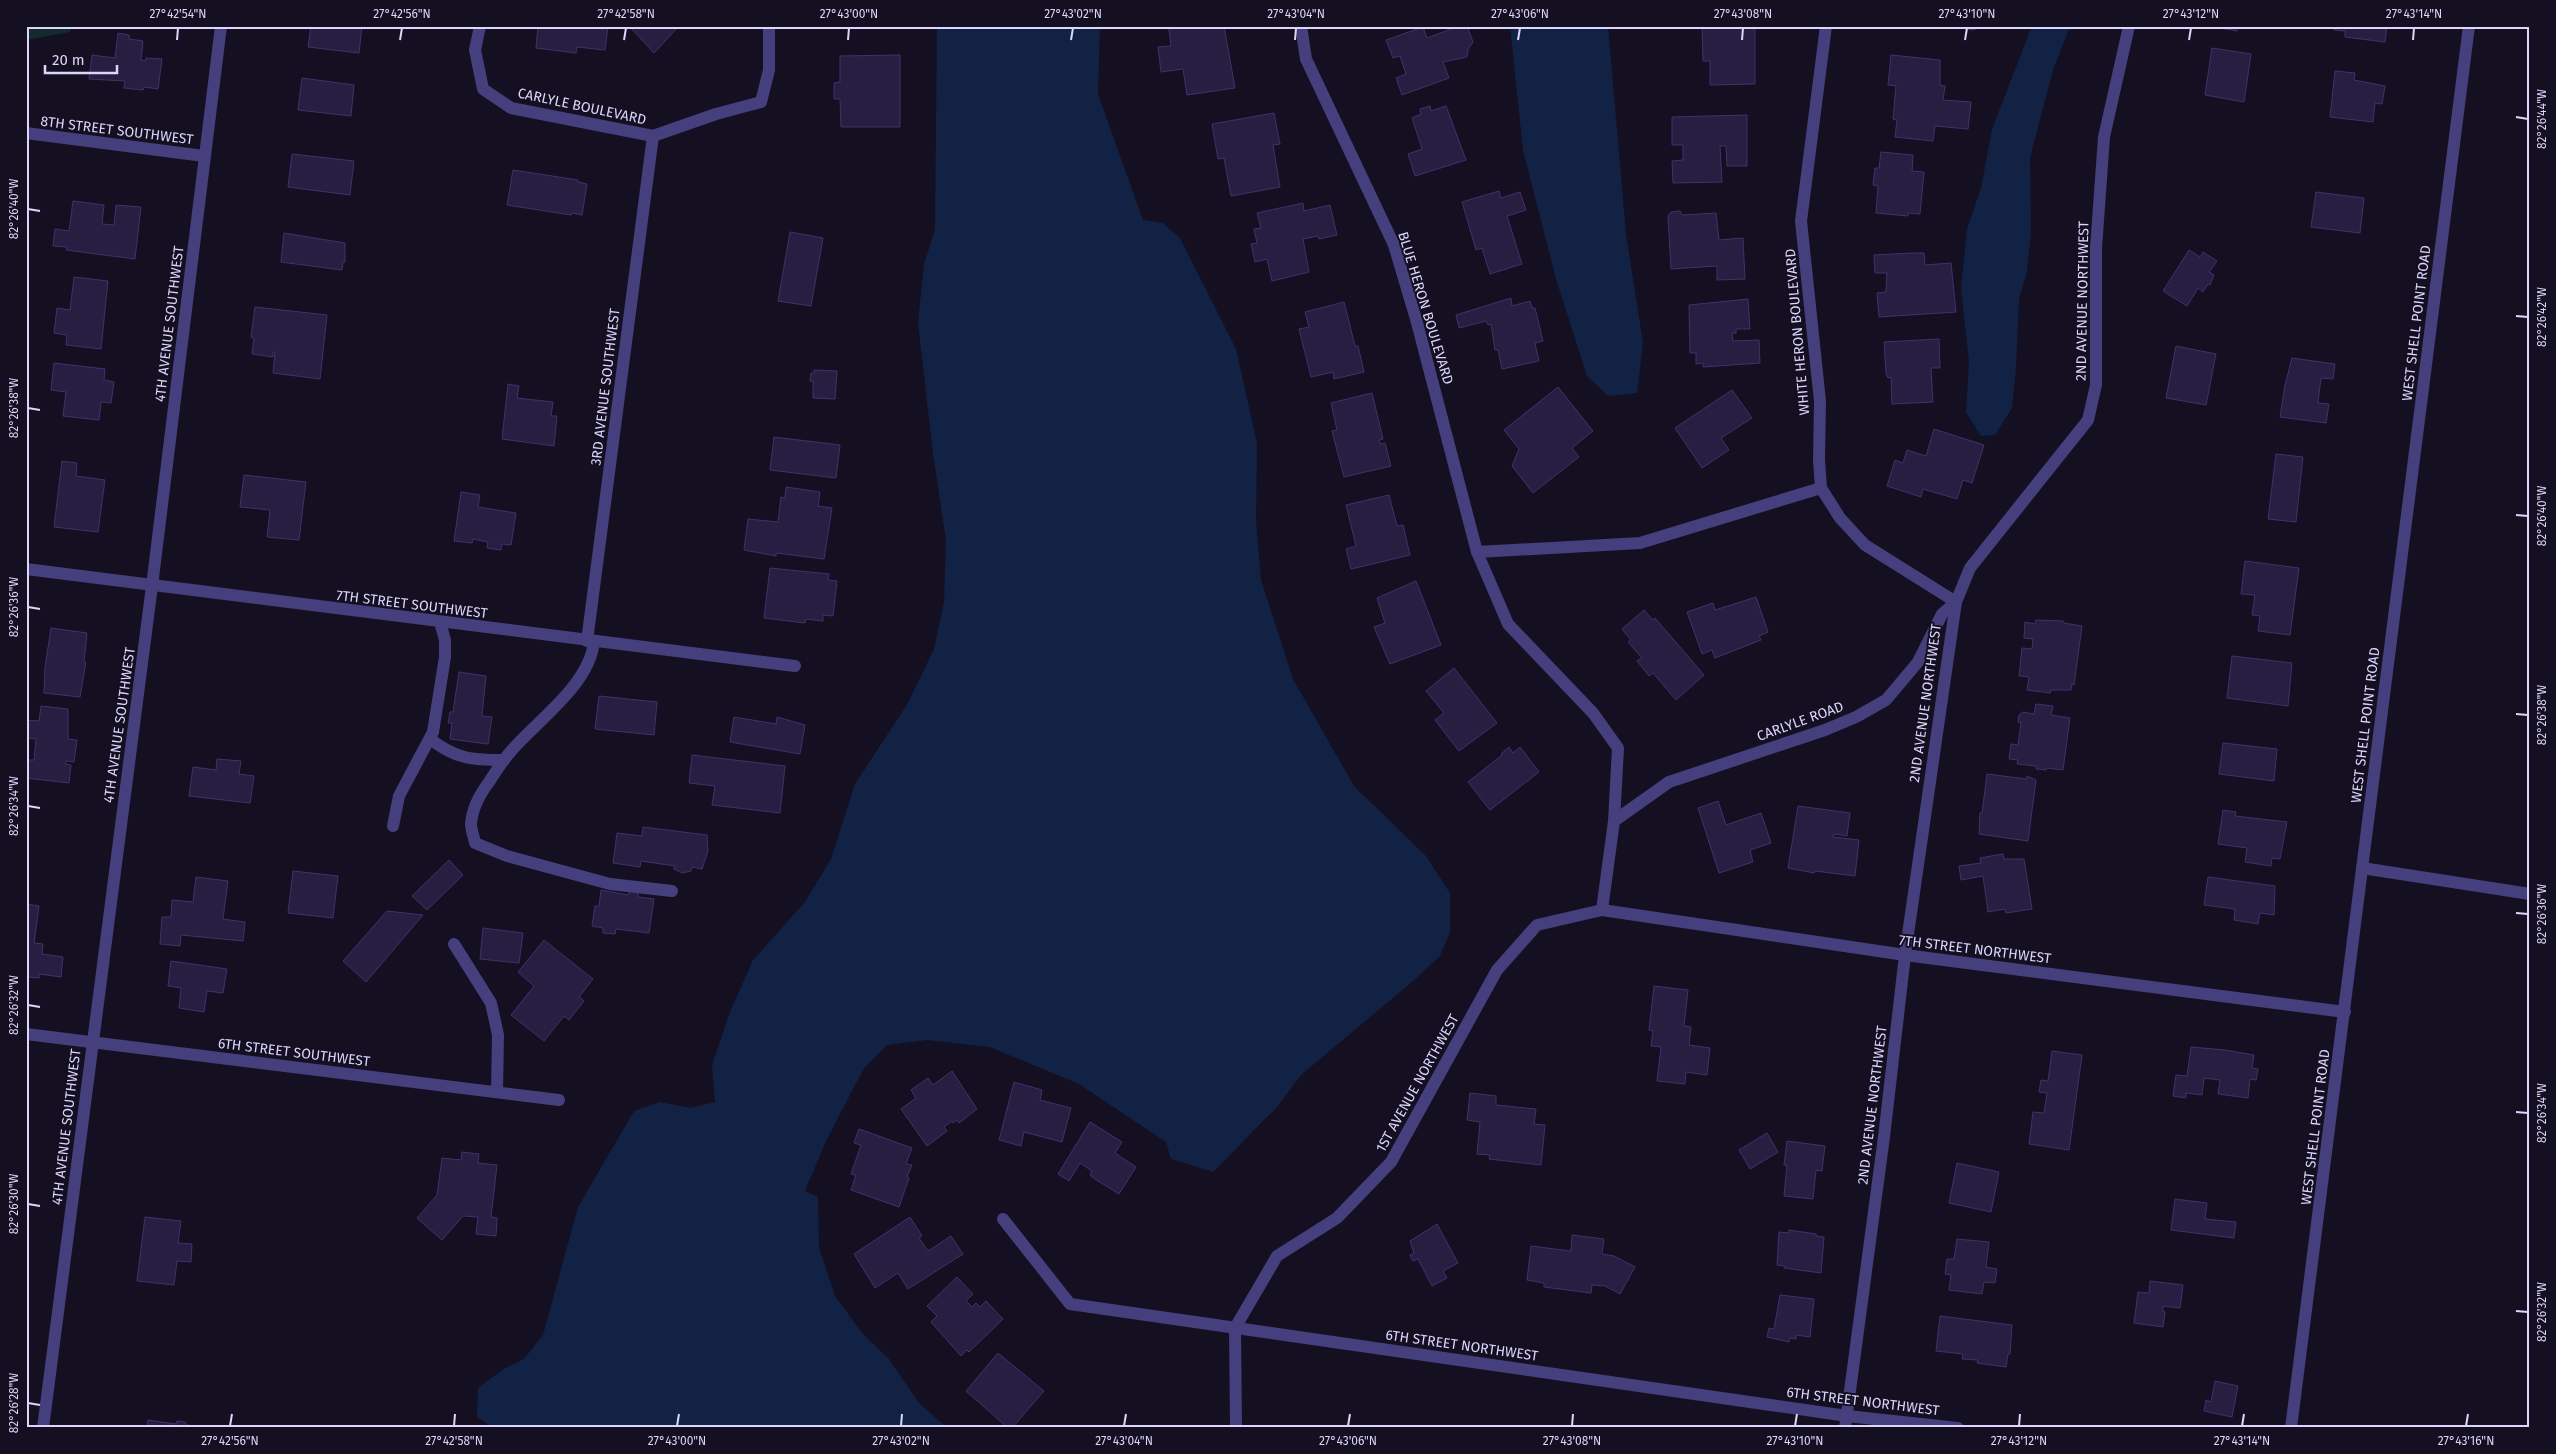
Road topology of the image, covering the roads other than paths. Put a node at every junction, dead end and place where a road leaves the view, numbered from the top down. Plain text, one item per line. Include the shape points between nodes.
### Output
1 (221, 26) edge
2 (480, 26) edge
3 (770, 26) edge
4 (1301, 26) edge
5 (1826, 26) edge
6 (2128, 26) edge
7 (2469, 26) edge
8 (26, 134) edge
9 (653, 136) junction
10 (204, 156) junction
11 (1821, 488) junction
12 (1478, 552) junction
13 (26, 569) edge
14 (152, 586) junction
15 (1956, 602) junction
16 (440, 622) junction
17 (590, 642) junction
18 (795, 666) dead end
19 (430, 739) junction
20 (504, 760) junction
21 (1614, 820) junction
22 (393, 826) dead end
23 (2362, 868) junction
24 (672, 891) dead end
25 (2530, 894) edge
26 (1602, 910) junction
27 (454, 944) dead end
28 (1905, 956) junction
29 (2345, 1012) junction
30 (26, 1034) edge
31 (92, 1042) junction
32 (497, 1092) junction
33 (559, 1100) dead end
34 (1003, 1219) dead end
35 (1235, 1328) junction
36 (1846, 1422) edge
37 (42, 1428) edge
38 (1236, 1428) edge
39 (1958, 1428) edge
40 (2291, 1428) edge

1 - 10 street, 4TH AVENUE SOUTHWEST
2 - 9 street, CARLYLE BOULEVARD via 475,50 483,89 511,108
3 - 9 street via 769,70 761,102
4 - 12 street, BLUE HERON BOULEVARD via 1306,59 1394,245
5 - 11 street, WHITE HERON BOULEVARD via 1801,221 1820,401
6 - 15 street, 2ND AVENUE NORTHWEST via 2104,138 2096,248 2096,385 2088,420 1970,568
7 - 23 street, WEST SHELL POINT ROAD
8 - 10 street, 8TH STREET SOUTHWEST
9 - 17 street, 3RD AVENUE SOUTHWEST
10 - 14 street, 4TH AVENUE SOUTHWEST
11 - 12 street via 1640,542
11 - 15 street, WHITE HERON BOULEVARD via 1840,518 1866,545
12 - 21 street, BLUE HERON BOULEVARD via 1508,624 1593,713 1618,748
13 - 14 street, 7TH STREET SOUTHWEST
14 - 16 street, 7TH STREET SOUTHWEST
14 - 31 street, 4TH AVENUE SOUTHWEST
15 - 21 street, CARLYLE ROAD via 1942,614 1918,662 1886,700 1825,730 1669,782
15 - 28 street, 2ND AVENUE NORTHWEST
16 - 17 street, 7TH STREET SOUTHWEST
16 - 19 street via 445,657
17 - 18 street, 7TH STREET SOUTHWEST
17 - 20 street, 3RD AVENUE SOUTHWEST via 593,655 585,672
19 - 20 street via 462,758
19 - 22 street via 399,796
20 - 24 street, 3RD AVENUE SOUTHWEST via 480,794 473,811 471,824 475,842 507,856 610,884
21 - 26 street, BLUE HERON BOULEVARD
23 - 25 street
23 - 29 street, WEST SHELL POINT ROAD
26 - 28 street, 7TH STREET NORTHWEST
26 - 35 street, 1ST AVENUE NORTHWEST via 1537,925 1497,970 1391,1162 1337,1218 1277,1256
27 - 32 street via 491,1004 498,1036
28 - 29 street, 7TH STREET NORTHWEST
28 - 36 street, 2ND AVENUE NORTHWEST
29 - 40 street, WEST SHELL POINT ROAD
30 - 31 street, 6TH STREET SOUTHWEST
31 - 32 street, 6TH STREET SOUTHWEST
31 - 37 street, 4TH AVENUE SOUTHWEST
32 - 33 street, 6TH STREET SOUTHWEST
34 - 35 street, 6TH STREET NORTHWEST via 1070,1304
35 - 36 street, 6TH STREET NORTHWEST
35 - 38 street
36 - 39 street, 6TH STREET NORTHWEST

